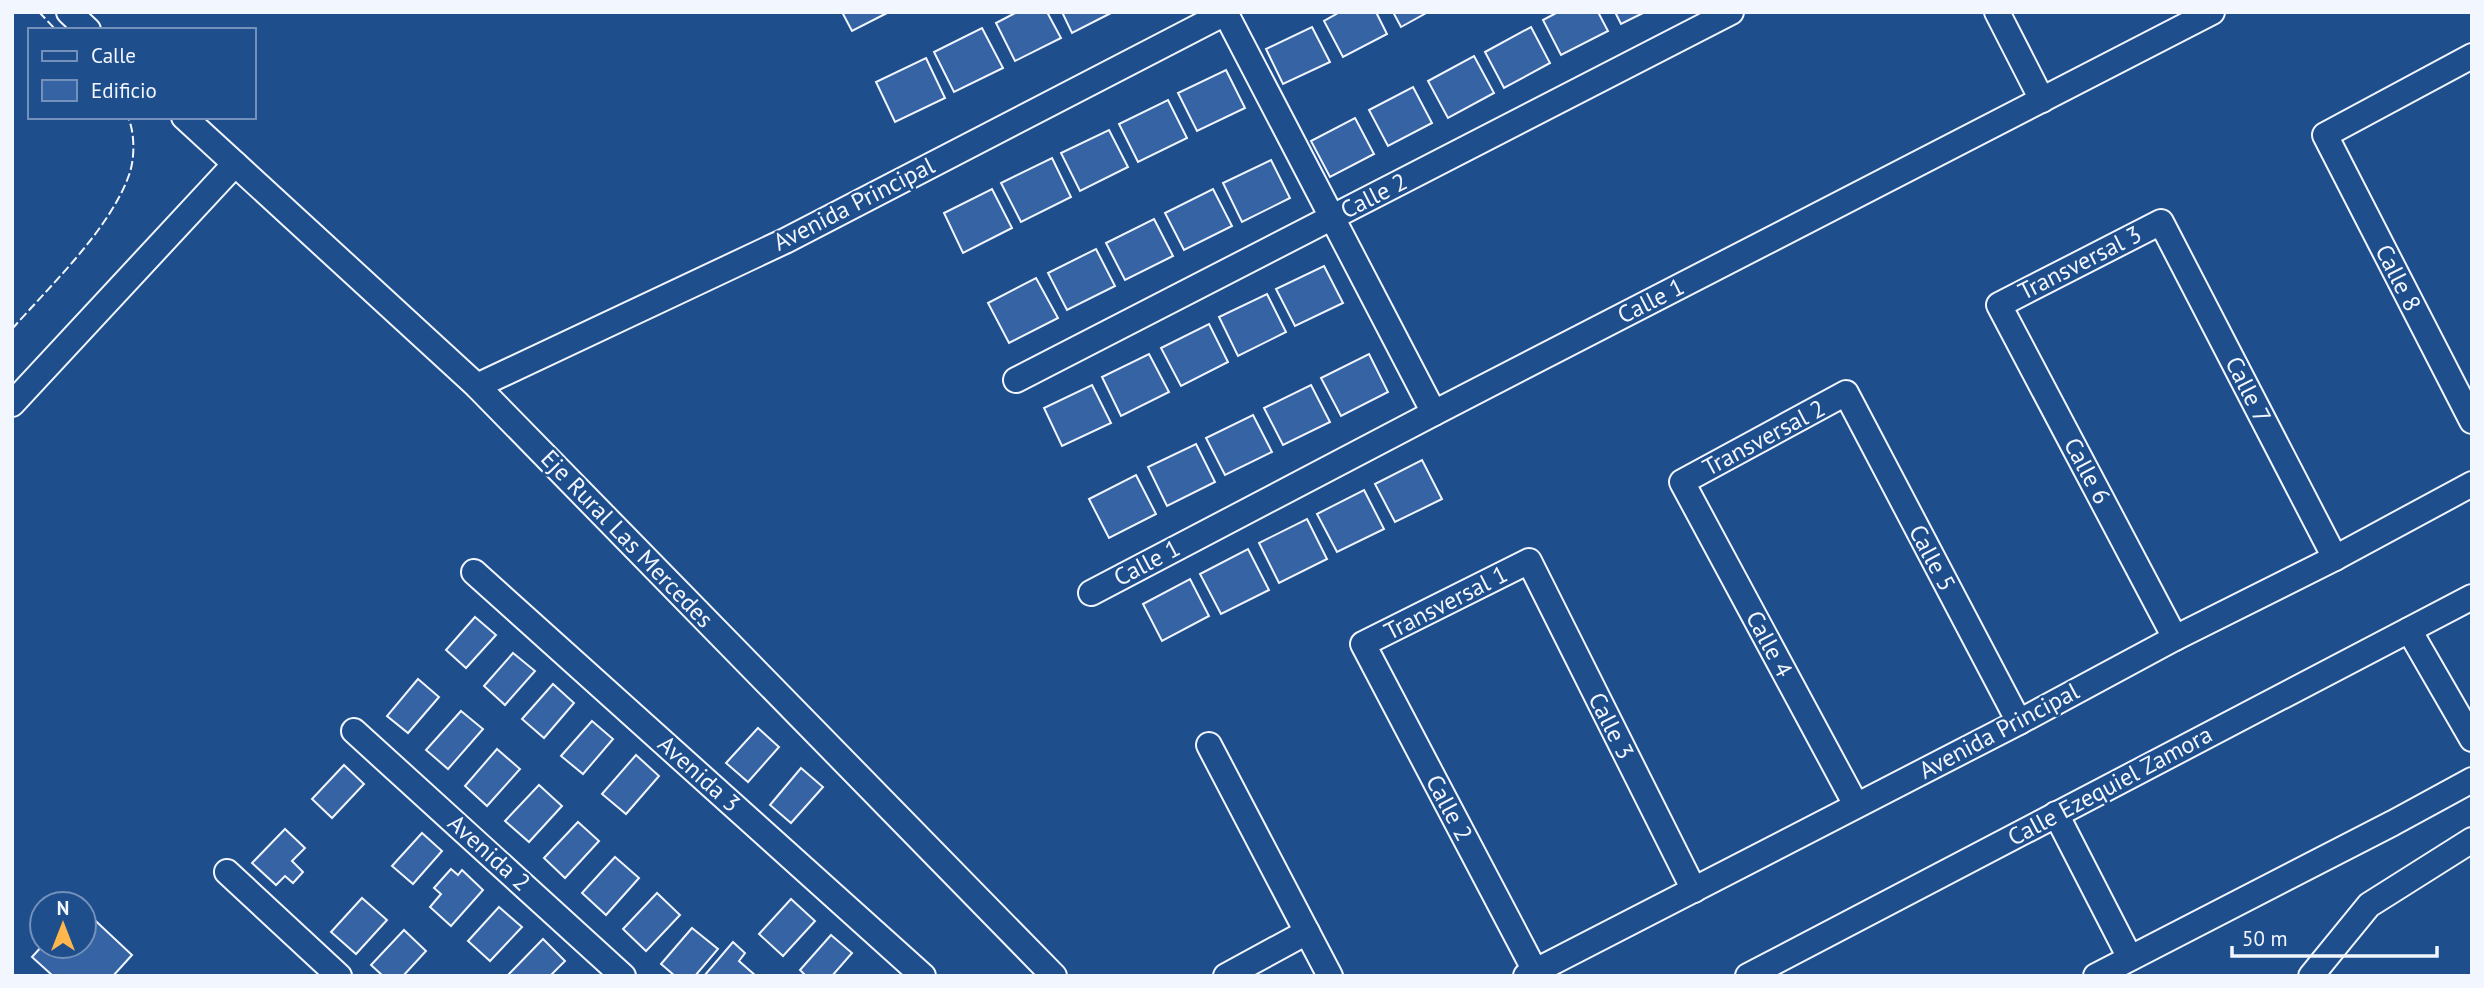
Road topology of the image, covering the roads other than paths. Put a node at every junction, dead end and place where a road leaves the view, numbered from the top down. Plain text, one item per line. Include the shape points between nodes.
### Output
1 (69, 12) edge
2 (1225, 12) edge
3 (1731, 12) edge
4 (1997, 12) edge
5 (2212, 12) edge
6 (87, 28) edge
7 (2472, 56) edge
8 (2042, 100) junction
9 (186, 119) edge
10 (235, 164) junction
11 (1332, 217) junction
12 (2161, 222) joint
13 (1999, 305) joint
14 (1016, 380) dead end
15 (477, 386) junction
16 (1846, 393) joint
17 (12, 404) edge
18 (1434, 413) junction
19 (2472, 421) edge
20 (1682, 482) joint
21 (2472, 484) edge
22 (2335, 558) junction
23 (1529, 561) joint
24 (474, 572) dead end
25 (1091, 593) dead end
26 (2472, 597) edge
27 (2409, 630) junction
28 (2175, 638) junction
29 (1363, 644) joint
30 (2019, 722) junction
31 (354, 731) dead end
32 (2472, 739) edge
33 (1209, 745) dead end
34 (2472, 780) edge
35 (1856, 805) junction
36 (2056, 814) junction
37 (2472, 840) edge
38 (227, 872) dead end
39 (1694, 890) junction
40 (1307, 932) junction
41 (2130, 958) junction
42 (1530, 973) edge
43 (339, 976) edge
44 (623, 976) edge
45 (923, 976) edge
46 (1054, 976) edge
47 (1226, 976) edge
48 (1330, 976) edge
49 (1748, 976) edge
50 (2096, 976) edge
51 (2311, 976) edge

1 - 6 street
2 - 11 street
2 - 15 street, Avenida Principal via 785,241
3 - 11 street, Calle 2
4 - 8 street
5 - 8 street, Calle 1
7 - 19 street, Calle 8 via 2325,135
8 - 18 street, Calle 1
9 - 10 street, Eje Rural Las Mercedes
10 - 15 street, Eje Rural Las Mercedes
10 - 17 street
11 - 14 street, Calle 2
11 - 18 street
12 - 13 street, Transversal 3
12 - 22 street, Calle 7
13 - 28 street, Calle 6
15 - 46 street, Eje Rural Las Mercedes
16 - 20 street, Transversal 2
16 - 30 street, Calle 5
18 - 25 street, Calle 1
20 - 35 street, Calle 4
21 - 22 street, Avenida Principal
22 - 28 street, Avenida Principal
23 - 29 street, Transversal 1
23 - 39 street, Calle 3
24 - 45 street, Avenida 3
26 - 27 street, Calle Ezequiel Zamora
27 - 32 street
27 - 36 street, Calle Ezequiel Zamora
28 - 30 street, Avenida Principal
29 - 42 street, Calle 2
30 - 35 street, Avenida Principal
31 - 44 street, Avenida 2
33 - 40 street
34 - 41 street
35 - 39 street, Avenida Principal
36 - 41 street
36 - 49 street, Calle Ezequiel Zamora
37 - 51 street via 2369,905
38 - 43 street
39 - 42 street, Avenida Principal
40 - 47 street
40 - 48 street
41 - 50 street

